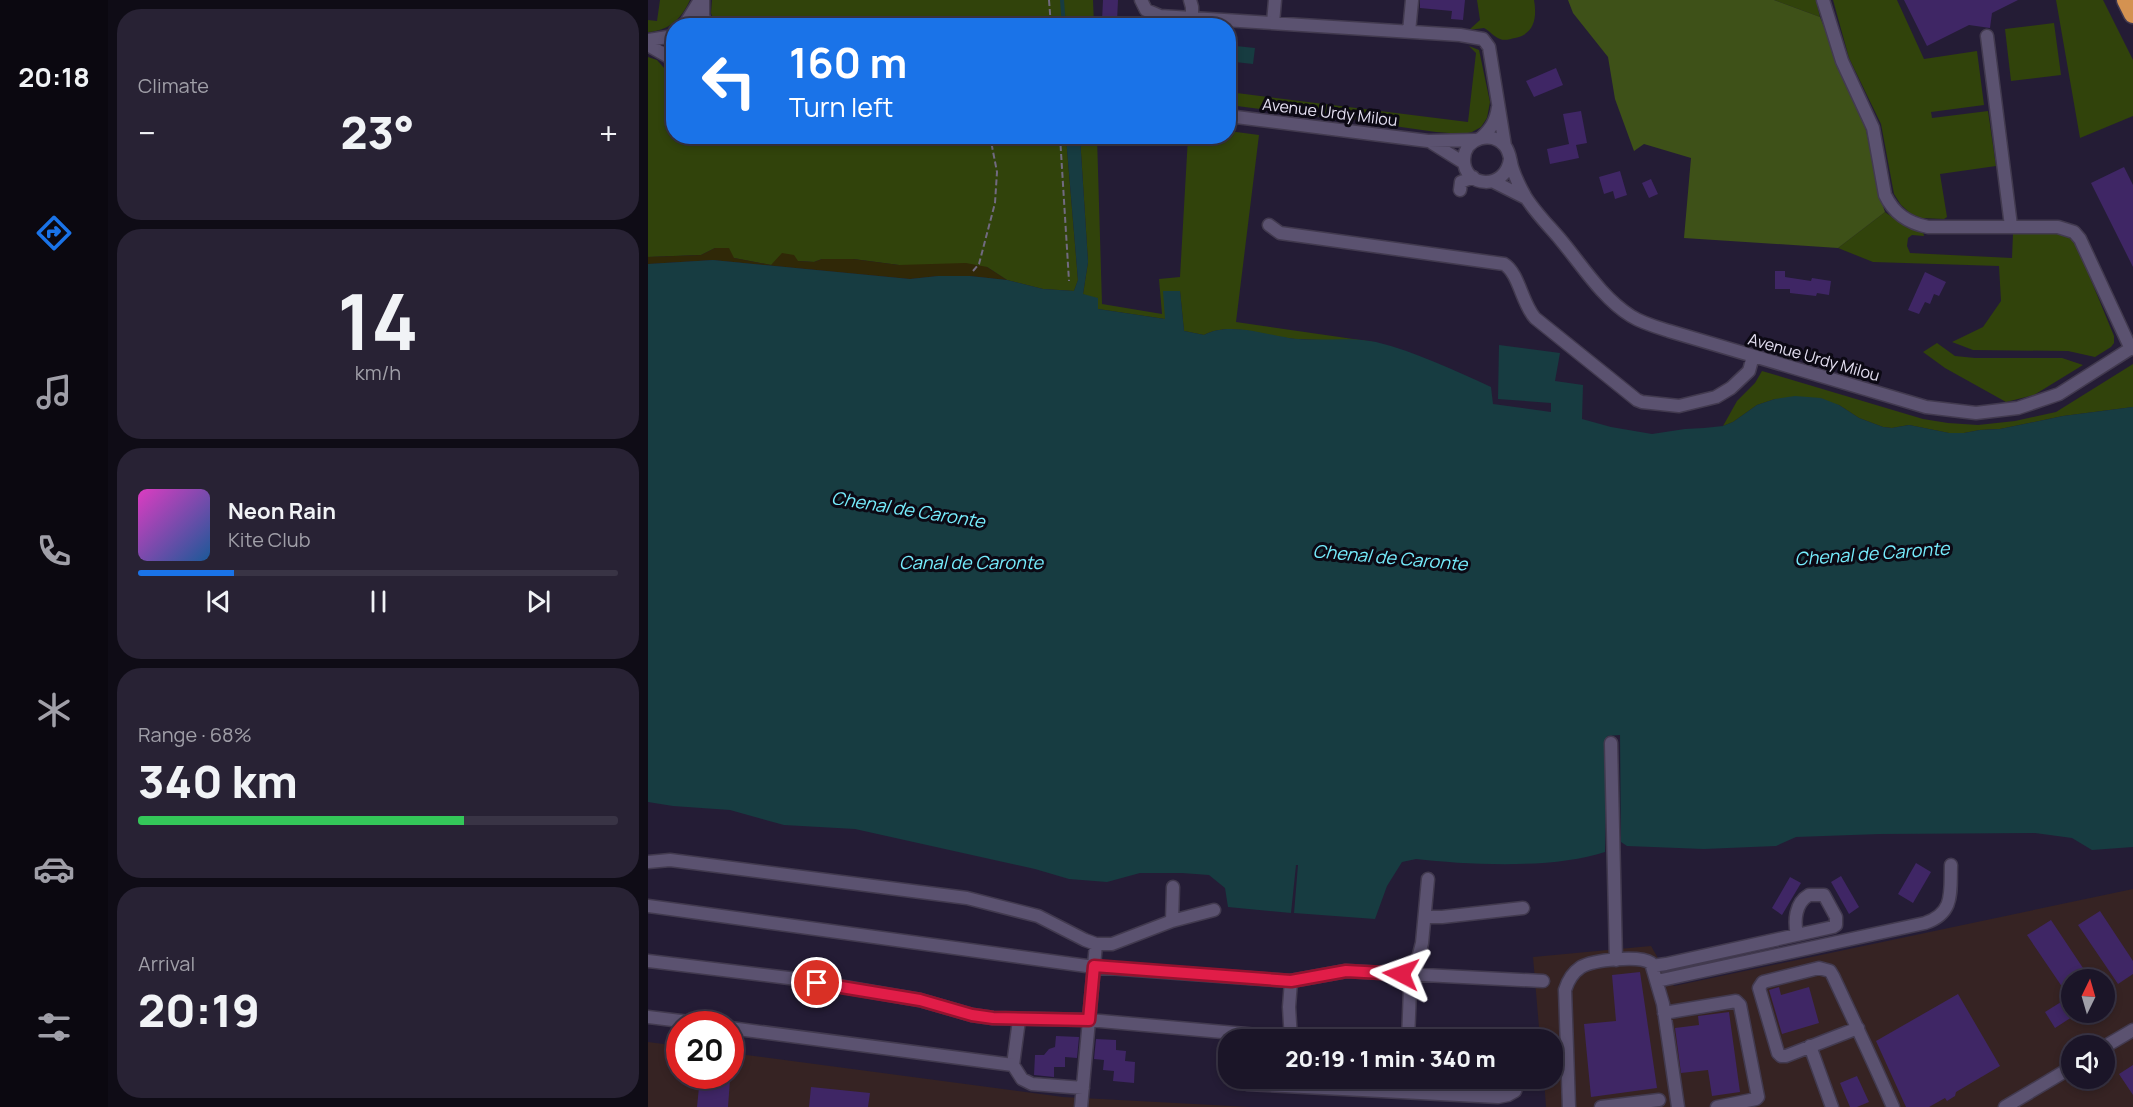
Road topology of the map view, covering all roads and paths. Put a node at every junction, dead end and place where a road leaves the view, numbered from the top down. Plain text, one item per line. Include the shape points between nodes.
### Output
1 (702, 0) edge
2 (1049, 0) edge
3 (1141, 0) edge
4 (1190, 0) edge
5 (1275, 0) edge
6 (1412, 0) edge
7 (1823, 0) edge
8 (2126, 0) edge
9 (2133, 14) edge
10 (690, 18) edge
11 (704, 18) edge
12 (1050, 18) edge
13 (1192, 18) joint
14 (1236, 22) edge
15 (1274, 23) junction
16 (1409, 32) junction
17 (1988, 36) dead end
18 (666, 39) edge
19 (648, 43) edge
20 (666, 54) edge
21 (1498, 103) junction
22 (1236, 117) edge
23 (1478, 139) junction
24 (1428, 141) junction
25 (992, 144) edge
26 (1060, 144) edge
27 (1505, 146) junction
28 (1510, 159) junction
29 (1464, 162) junction
30 (1473, 177) junction
31 (1494, 182) junction
32 (1460, 190) dead end
33 (1527, 199) junction
34 (1269, 225) dead end
35 (2011, 226) junction
36 (973, 271) dead end
37 (1069, 281) dead end
38 (2132, 348) edge
39 (1754, 356) junction
40 (1611, 743) dead end
41 (648, 862) edge
42 (1951, 865) dead end
43 (1428, 879) dead end
44 (1173, 886) dead end
45 (648, 906) edge
46 (1523, 908) dead end
47 (1214, 910) dead end
48 (1425, 917) junction
49 (1172, 921) junction
50 (1797, 935) dead end
51 (1096, 944) junction
52 (1616, 960) junction
53 (648, 961) edge
54 (1094, 966) junction
55 (1652, 966) junction
56 (1413, 975) junction
57 (1291, 981) junction
58 (1544, 981) dead end
59 (1657, 981) junction
60 (1664, 1013) junction
61 (648, 1017) edge
62 (666, 1019) edge
63 (1019, 1020) junction
64 (1089, 1020) junction
65 (1858, 1028) junction
66 (1290, 1029) edge
67 (1408, 1029) edge
68 (744, 1030) edge
69 (2133, 1030) edge
70 (1218, 1032) edge
71 (2115, 1041) edge
72 (1810, 1046) junction
73 (1013, 1065) junction
74 (2061, 1074) edge
75 (1083, 1088) junction
76 (1381, 1089) edge
77 (1516, 1089) edge
78 (1659, 1100) dead end
79 (1081, 1106) edge
80 (1569, 1107) edge
81 (1600, 1107) edge
82 (1678, 1107) edge
83 (1717, 1107) edge
84 (1832, 1107) edge
85 (1893, 1107) edge
86 (2005, 1107) edge

1 - 10 street
1 - 11 street
2 - 12 path
3 - 13 street via 1152,14
4 - 13 street
5 - 15 street
6 - 16 street
7 - 35 street via 1842,61 1873,128 1890,205 1908,221 1928,227
8 - 9 highway
14 - 15 street
15 - 16 street
16 - 21 street via 1479,37 1487,42
17 - 35 street
18 - 19 street
19 - 20 street
21 - 23 street via 1494,124
21 - 27 street
22 - 24 street, Avenue Urdy Milou
23 - 24 street, Avenue Urdy Milou
23 - 27 street via 1496,139
23 - 29 street via 1466,150
24 - 29 street, Avenue Urdy Milou
25 - 36 path via 997,172 995,203 979,264
26 - 37 path
27 - 28 street
28 - 31 street via 1504,174
28 - 33 street, Avenue Urdy Milou
29 - 30 street
30 - 31 street
30 - 32 street via 1461,182
31 - 33 street, Avenue Urdy Milou
33 - 39 street, Avenue Urdy Milou via 1602,290 1631,316
34 - 39 street via 1280,233 1504,264 1511,270 1535,318 1642,402 1679,406 1716,397 1749,371
35 - 38 street via 2058,227 2074,232
38 - 39 street, Avenue Urdy Milou via 2060,394 2018,408 1976,413 1926,407
40 - 52 street
41 - 51 street via 670,860 967,898 1038,916
42 - 59 street via 1946,911 1925,924
43 - 48 street
44 - 49 street
45 - 54 street
46 - 48 street
47 - 49 street
48 - 56 street
49 - 51 street via 1112,945
50 - 55 street
51 - 54 street
52 - 55 street via 1641,959
52 - 80 street via 1580,968 1565,990
53 - 63 street via 797,980 920,1000 972,1015
54 - 57 street
54 - 64 street
55 - 59 street
56 - 57 street via 1346,971
56 - 58 street
56 - 67 street
57 - 66 street
59 - 60 street
60 - 82 street
60 - 83 street via 1736,1001 1740,1005 1758,1097
61 - 62 street
63 - 64 street
63 - 73 street
64 - 70 street
64 - 75 street
65 - 72 street
65 - 72 street via 1830,971 1819,968 1763,982 1759,992 1778,1053 1786,1056
65 - 85 street
68 - 73 street
69 - 71 street
72 - 84 street
73 - 75 street via 1022,1079 1032,1084
74 - 86 street
75 - 79 street
76 - 77 street via 1498,1097
78 - 81 street

